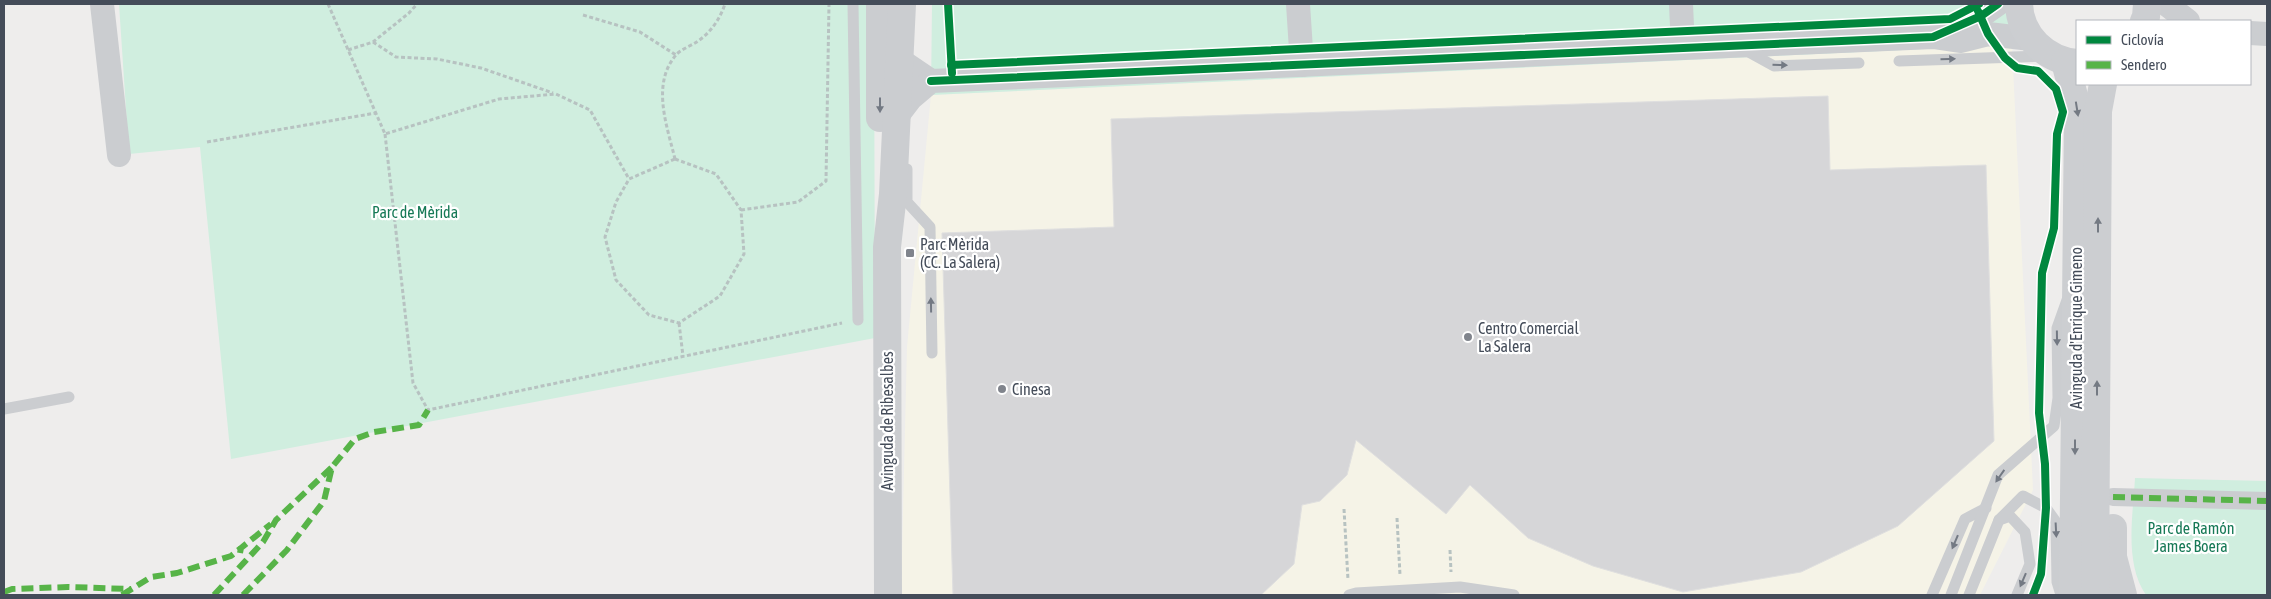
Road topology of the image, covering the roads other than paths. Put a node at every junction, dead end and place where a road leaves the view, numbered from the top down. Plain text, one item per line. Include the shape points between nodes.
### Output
1 (102, 4) edge
2 (853, 4) edge
3 (880, 4) edge
4 (892, 4) edge
5 (902, 4) edge
6 (1298, 4) edge
7 (1681, 4) edge
8 (1998, 4) edge
9 (2019, 4) edge
10 (2147, 4) edge
11 (2166, 4) edge
12 (2144, 20) edge
13 (2187, 20) edge
14 (2251, 33) edge
15 (2267, 34) edge
16 (1934, 36) junction
17 (1737, 45) junction
18 (1683, 48) junction
19 (2056, 55) edge
20 (1899, 61) dead end
21 (1859, 63) dead end
22 (1302, 65) junction
23 (885, 79) junction
24 (932, 81) junction
25 (2103, 85) edge
26 (119, 155) dead end
27 (903, 156) junction
28 (887, 247) junction
29 (2076, 275) junction
30 (858, 320) road end
31 (932, 354) dead end
32 (70, 397) dead end
33 (4, 409) edge
34 (2097, 436) junction
35 (2113, 497) junction
36 (2267, 502) edge
37 (1986, 508) junction
38 (1999, 520) junction
39 (888, 595) edge
40 (1349, 595) edge
41 (1514, 595) edge
42 (1932, 595) edge
43 (1951, 595) edge
44 (1969, 595) edge
45 (2017, 595) edge
46 (2060, 595) edge
47 (2073, 595) edge
48 (2095, 595) edge
49 (2123, 595) edge

1 - 26 street
2 - 23 lane
3 - 23 street, Avinguda de Ribesalbes
4 - 23 street, Avinguda de Ribesalbes via 892,61
5 - 23 street, Avinguda de Ribesalbes
6 - 22 street
7 - 18 street
8 - 16 street via 1981,16
9 - 19 main road, Avinguda d'Enrique Gimeno via 2020,15
10 - 12 main road
11 - 13 street
14 - 15 street
16 - 17 street
16 - 19 street via 1960,41 1988,34
17 - 18 street
17 -> 21 lane via 1774,66
18 - 22 street
20 -> 19 lane
19 -> 29 main road, Avinguda d'Enrique Gimeno via 2078,111
22 - 24 street
23 - 24 street
23 - 24 street
23 - 27 street, Avinguda de Ribesalbes
23 -> 28 street, Avinguda de Ribesalbes via 880,189
23 - 30 lane
34 -> 25 main road, Avinguda d'Enrique Gimeno via 2098,111
27 - 28 street, Avinguda de Ribesalbes
31 -> 27 lane via 930,227 907,202
28 - 39 street, Avinguda de Ribesalbes
29 -> 37 lane via 2057,328 2058,398 2054,426 1998,475
29 -> 47 main road, Avinguda d'Enrique Gimeno
32 - 33 lane
34 - 35 main road
34 - 48 main road, Avinguda d'Enrique Gimeno
35 - 36 street
35 - 49 main road via 2113,557
37 -> 42 lane via 1965,519
37 - 43 lane
38 - 44 lane
38 -> 45 lane via 2010,516 2025,532 2030,564
38 -> 46 lane via 2023,496 2046,508 2056,522
40 - 41 lane via 1460,587

